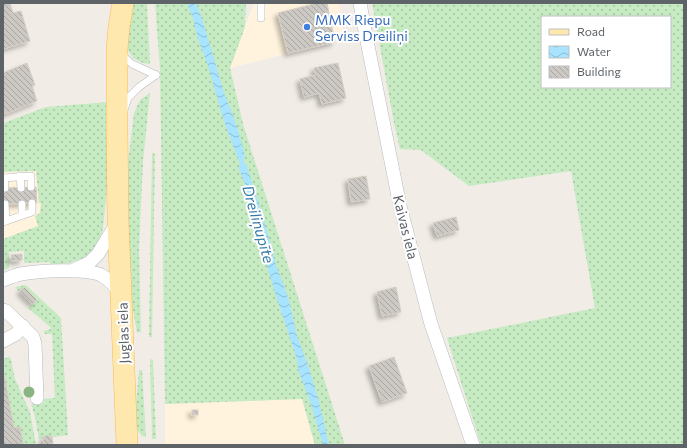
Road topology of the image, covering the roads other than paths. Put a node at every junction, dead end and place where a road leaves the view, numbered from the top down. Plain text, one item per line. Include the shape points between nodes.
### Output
1 (123, 3) edge
2 (261, 3) edge
3 (360, 3) edge
4 (260, 18) dead end
5 (117, 49) junction
6 (117, 129) junction
7 (20, 176) junction
8 (3, 178) edge
9 (31, 187) dead end
10 (4, 188) dead end
11 (21, 188) dead end
12 (32, 203) dead end
13 (5, 204) dead end
14 (22, 204) dead end
15 (22, 215) junction
16 (4, 221) edge
17 (118, 221) junction
18 (72, 271) junction
19 (3, 280) edge
20 (122, 295) junction
21 (3, 310) edge
22 (23, 326) junction
23 (3, 341) edge
24 (37, 398) dead end
25 (127, 445) edge
26 (473, 445) edge

1 - 5 main road, Juglas iela
2 - 4 lane
3 - 26 street, Kaivas iela via 400,206 430,324
5 - 6 main road, Juglas iela
5 - 6 lane via 132,64 156,75 128,98
6 - 17 main road, Juglas iela
7 - 8 lane
7 - 9 lane via 31,176
7 - 11 lane
8 - 10 lane
12 - 15 lane via 32,212
13 - 16 lane
14 - 15 lane
15 - 16 lane
17 - 18 street via 98,254 90,262
17 - 20 main road, Juglas iela
18 - 19 street via 19,274
18 - 20 street via 101,275 113,283
20 - 25 main road, Juglas iela
21 - 22 street
22 - 23 street via 16,334
22 - 24 street via 33,337 35,344

